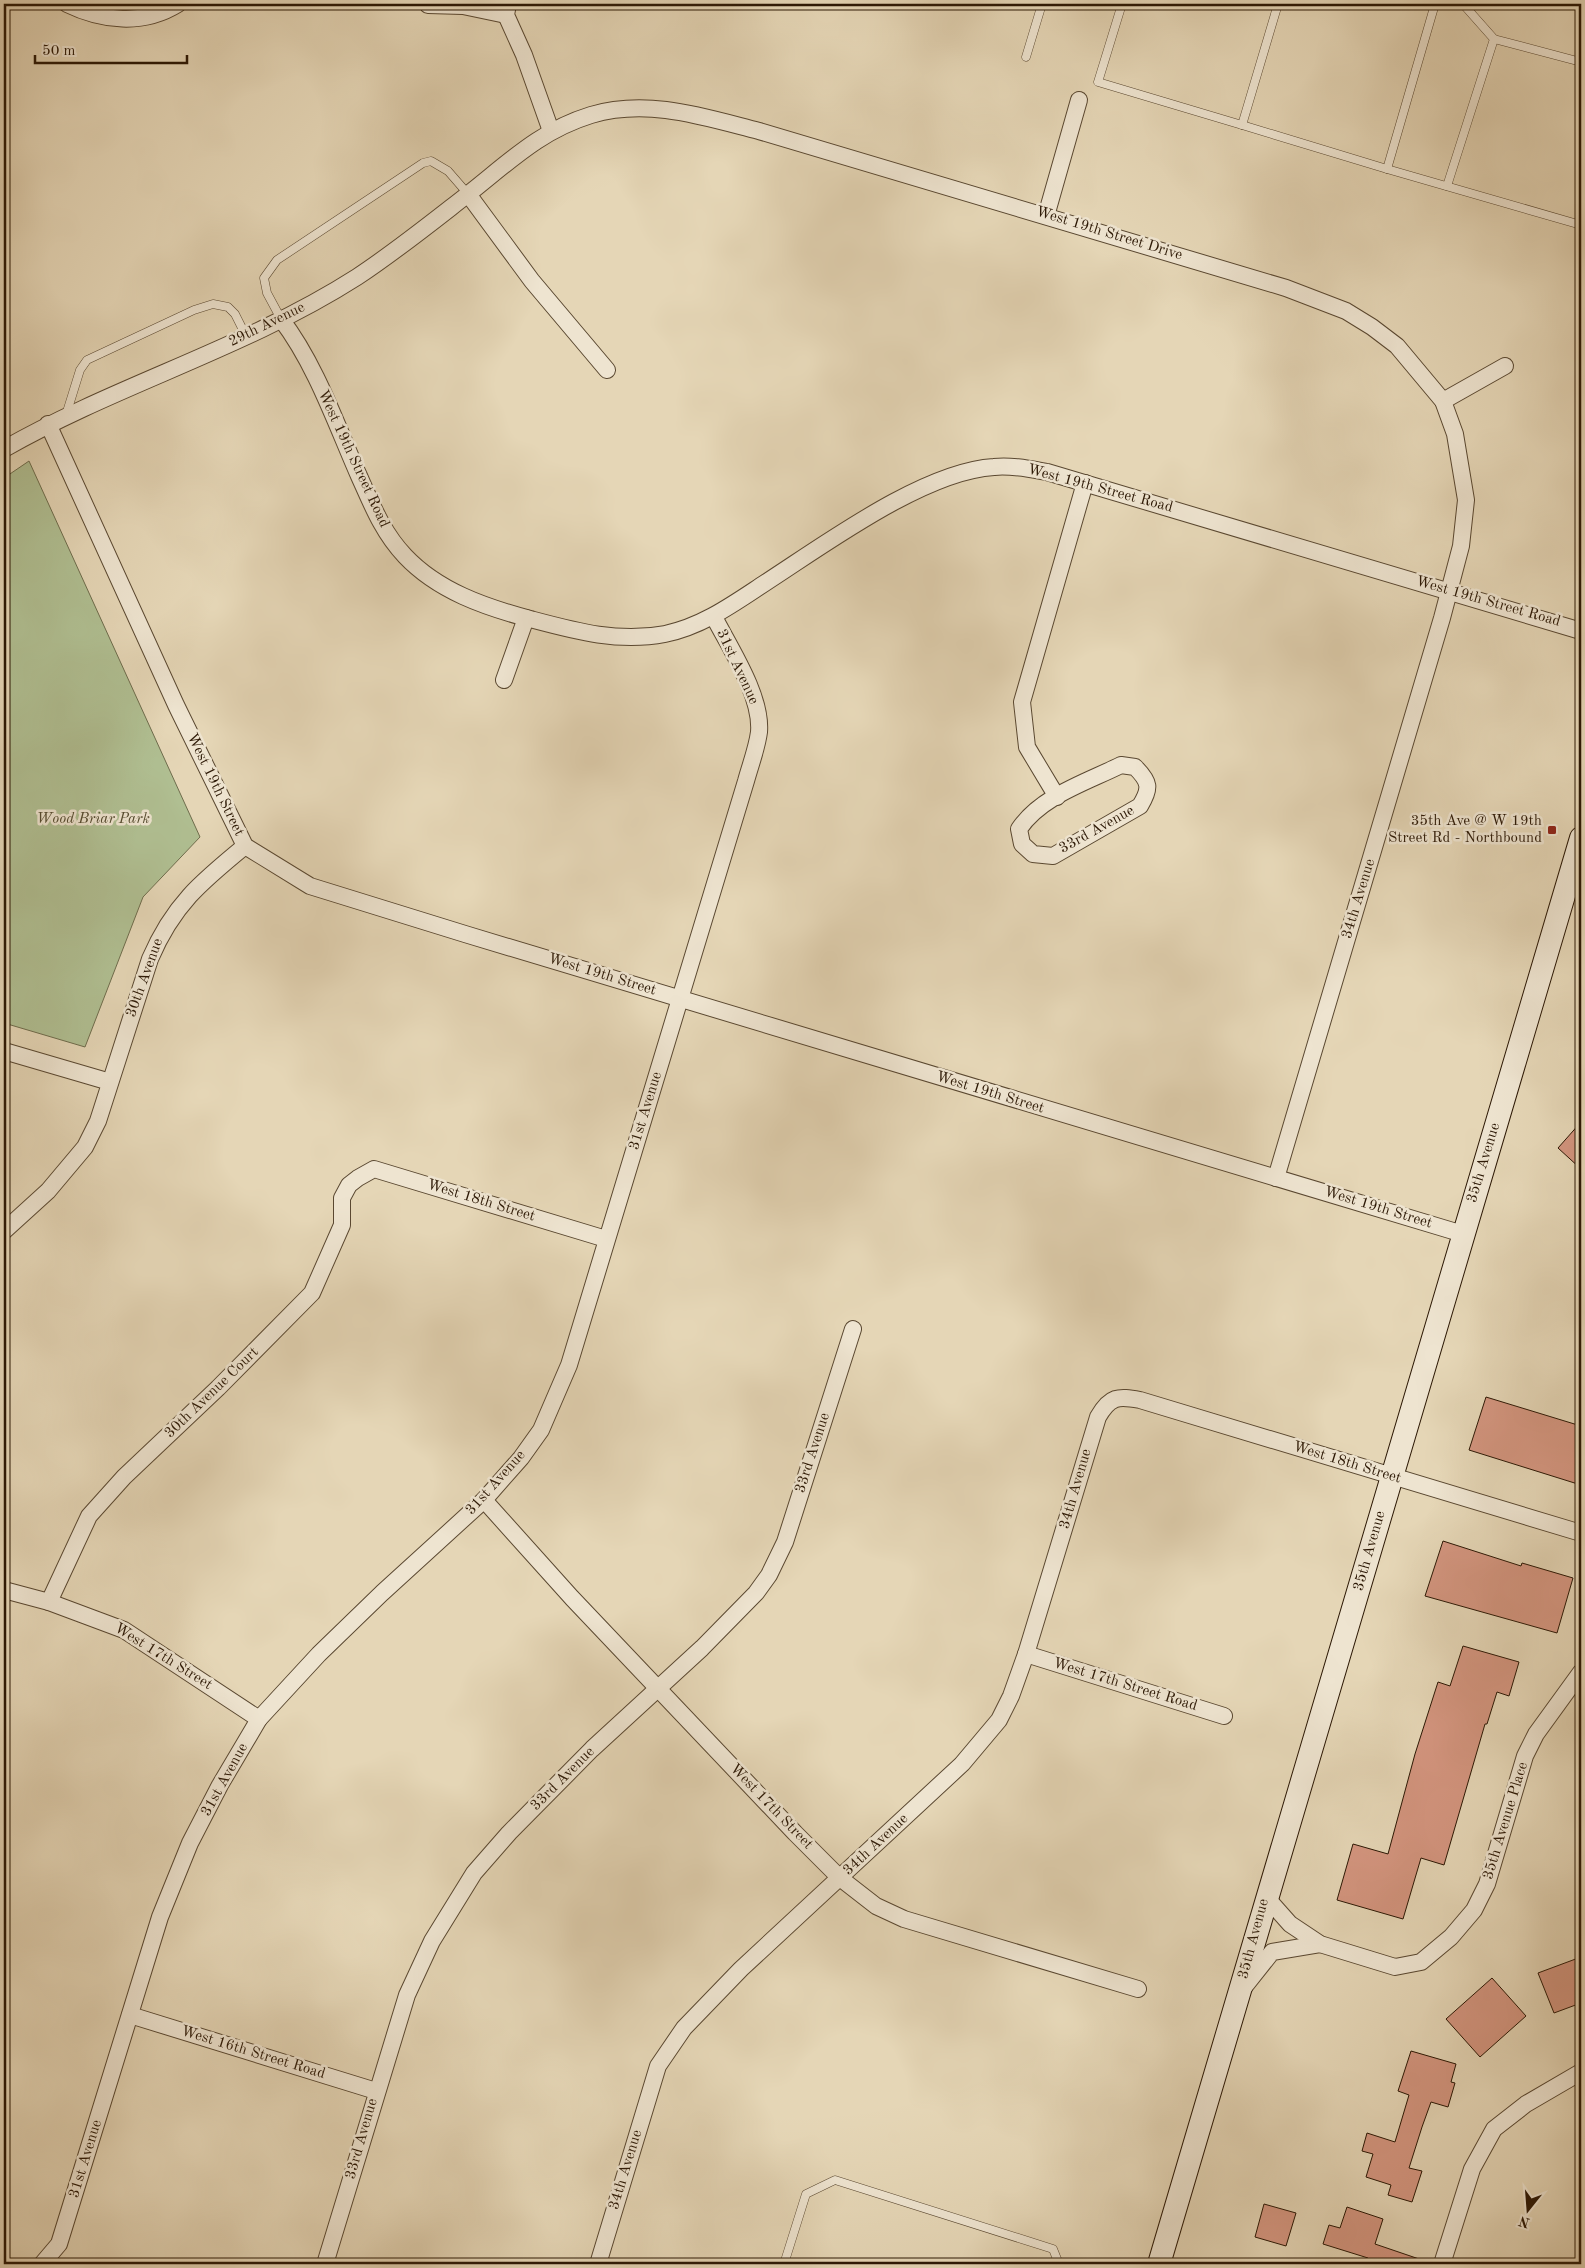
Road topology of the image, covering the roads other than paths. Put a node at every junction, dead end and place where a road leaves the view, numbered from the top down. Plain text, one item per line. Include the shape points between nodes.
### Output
1 (67, 4) edge
2 (178, 4) edge
3 (1042, 4) edge
4 (1122, 4) edge
5 (1278, 4) edge
6 (1435, 4) edge
7 (1463, 4) edge
8 (428, 6) dead end
9 (507, 9) edge
10 (1494, 39) junction
11 (1026, 57) dead end
12 (1581, 62) edge
13 (1079, 100) dead end
14 (1242, 125) junction
15 (552, 131) junction
16 (1387, 169) junction
17 (1446, 186) junction
18 (468, 194) junction
19 (1046, 216) junction
20 (1581, 225) edge
21 (281, 319) junction
22 (246, 336) junction
23 (1506, 366) dead end
24 (607, 370) dead end
25 (1443, 400) junction
26 (66, 415) junction
27 (48, 424) junction
28 (4, 448) edge
29 (1084, 484) junction
30 (1450, 591) junction
31 (714, 617) junction
32 (526, 618) junction
33 (1581, 631) edge
34 (504, 680) dead end
35 (1057, 797) junction
36 (1581, 838) edge
37 (245, 846) junction
38 (680, 999) junction
39 (4, 1051) edge
40 (110, 1082) junction
41 (358, 1178) joint
42 (1276, 1178) junction
43 (4, 1231) edge
44 (1463, 1234) junction
45 (606, 1239) junction
46 (853, 1329) dead end
47 (1113, 1399) joint
48 (1391, 1477) junction
49 (484, 1500) junction
50 (1581, 1533) edge
51 (4, 1590) edge
52 (49, 1602) junction
53 (1026, 1654) junction
54 (1581, 1672) edge
55 (658, 1687) junction
56 (1224, 1716) dead end
57 (259, 1719) junction
58 (840, 1878) junction
59 (1266, 1897) junction
60 (1320, 1944) junction
61 (1138, 1989) dead end
62 (1240, 1993) junction
63 (130, 2015) junction
64 (1581, 2072) edge
65 (376, 2091) junction
66 (42, 2264) edge
67 (325, 2264) edge
68 (598, 2264) edge
69 (784, 2264) edge
70 (1059, 2264) edge
71 (1159, 2264) edge
72 (1442, 2264) edge

1 - 2 street via 95,16 130,19 164,12
3 - 11 lane
4 - 14 lane via 1098,82
5 - 14 lane
6 - 16 lane
7 - 10 lane
8 - 9 street
9 - 15 street
10 - 12 lane
10 - 17 lane
13 - 19 street
14 - 16 lane
15 - 18 street, 29th Avenue via 508,159
15 - 19 street, West 19th Street Drive via 592,115 620,110 680,110 759,130
16 - 17 lane
17 - 20 lane
18 - 21 street, 29th Avenue via 358,276
18 - 21 lane via 448,171 431,161 424,163 277,260 264,278 267,293
18 - 24 street via 532,281
19 - 25 street, West 19th Street Drive via 1286,288 1346,311 1397,346
21 - 22 street, 29th Avenue
21 - 32 street, West 19th Street Road via 294,336 315,379 380,524 405,556 457,594
22 - 26 street, 29th Avenue
22 - 26 lane via 235,314 228,308 214,304 194,310 87,360 80,370
23 - 25 street
25 - 30 street, West 19th Street Drive via 1455,434 1466,500 1461,546
26 - 27 street, 29th Avenue
27 - 28 street
27 - 37 street, West 19th Street via 180,713
29 - 30 street, West 19th Street Road
29 - 31 street, West 19th Street Road via 1038,470 994,466 942,479 889,505
29 - 35 street via 1022,702 1027,747
30 - 33 street, West 19th Street Road
30 - 42 street, 34th Avenue
31 - 32 street, West 19th Street Road via 665,634 619,637 590,635
31 - 38 street, 31st Avenue via 757,710 758,732
32 - 34 street
35 - 35 street, 33rd Avenue via 1121,765 1135,767 1146,779 1148,794 1140,806 1053,856 1033,854 1022,844 1020,829 1029,815
36 - 44 main road, 35th Avenue
37 - 38 street, West 19th Street via 310,886
37 - 40 street, 30th Avenue via 187,896 161,933
38 - 42 street, West 19th Street
38 - 45 street, 31st Avenue
39 - 40 street
40 - 43 street, 30th Avenue via 98,1121 84,1147 48,1191
41 - 45 street, West 18th Street via 374,1169
41 - 52 street, 30th Avenue Court via 342,1198 342,1225 312,1292 124,1477 89,1516
42 - 44 street, West 19th Street
44 - 48 main road, 35th Avenue
45 - 49 street, 31st Avenue via 569,1365 541,1430
46 - 55 street, 33rd Avenue via 785,1542 769,1575 756,1593 702,1648
47 - 48 street, West 18th Street via 1140,1400
47 - 53 street, 34th Avenue via 1098,1417 1089,1442
48 - 50 street, West 18th Street
48 - 59 main road, 35th Avenue
49 - 55 street, West 17th Street
49 - 57 street, 31st Avenue via 375,1600
51 - 52 street, West 17th Street
52 - 57 street, West 17th Street via 124,1630
53 - 56 street, West 17th Street Road
53 - 58 street, 34th Avenue via 1011,1696 982,1743
54 - 60 street, 35th Avenue Place via 1536,1734 1525,1756 1487,1884 1474,1910 1451,1937 1421,1962 1395,1967
55 - 58 street, West 17th Street
55 - 65 street, 33rd Avenue via 571,1770 474,1873 432,1941 407,1995
57 - 63 street, 31st Avenue via 190,1843 160,1918
58 - 61 street, West 17th Street via 876,1906 904,1919
58 - 68 street, 34th Avenue via 741,1968 684,2028 658,2066
59 - 60 street via 1290,1924
59 - 62 main road, 35th Avenue
60 - 62 street via 1272,1952
62 - 71 main road, 35th Avenue
63 - 65 street, West 16th Street Road
63 - 66 street, 31st Avenue via 59,2244
64 - 72 street via 1526,2104 1494,2129 1472,2169
65 - 67 street, 33rd Avenue
69 - 70 lane via 806,2194 835,2180 1053,2249

